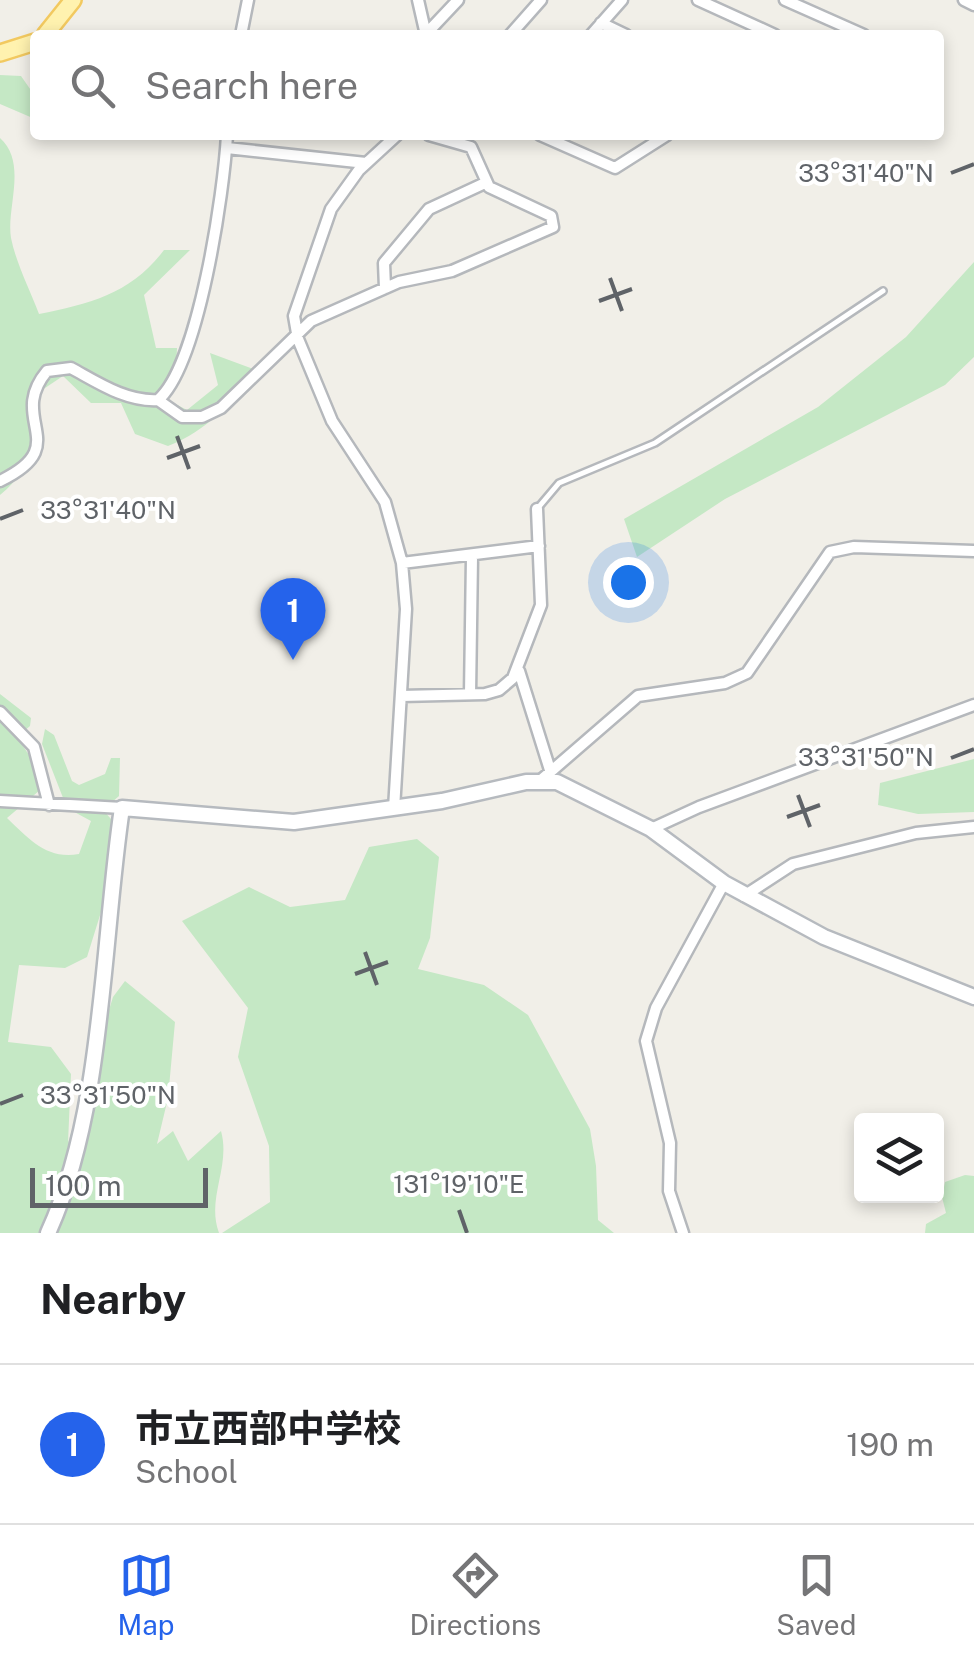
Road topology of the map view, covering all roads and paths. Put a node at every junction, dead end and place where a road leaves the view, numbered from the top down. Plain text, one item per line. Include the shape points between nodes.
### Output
1 (72, 0) edge
2 (248, 0) edge
3 (418, 0) edge
4 (458, 0) edge
5 (541, 0) edge
6 (622, 0) edge
7 (698, 0) edge
8 (785, 0) edge
9 (964, 0) edge
10 (974, 4) edge
11 (601, 23) junction
12 (49, 30) edge
13 (242, 30) edge
14 (425, 30) edge
15 (431, 30) edge
16 (514, 30) edge
17 (595, 30) edge
18 (616, 30) edge
19 (764, 30) edge
20 (853, 30) edge
21 (30, 44) edge
22 (0, 53) edge
23 (227, 140) edge
24 (384, 140) edge
25 (446, 140) edge
26 (551, 140) edge
27 (659, 140) edge
28 (226, 148) junction
29 (366, 163) junction
30 (486, 182) junction
31 (384, 288) junction
32 (883, 291) dead end
33 (296, 331) junction
34 (158, 400) junction
35 (0, 481) edge
36 (537, 509) joint
37 (539, 546) junction
38 (974, 551) edge
39 (472, 557) junction
40 (402, 563) junction
41 (519, 670) junction
42 (470, 694) junction
43 (401, 696) junction
44 (974, 704) edge
45 (0, 712) edge
46 (545, 775) junction
47 (0, 801) edge
48 (50, 806) junction
49 (122, 808) junction
50 (394, 808) junction
51 (974, 827) edge
52 (651, 829) junction
53 (724, 883) junction
54 (744, 896) junction
55 (974, 997) edge
56 (48, 1233) edge
57 (682, 1233) edge

1 - 12 main road
2 - 13 street
3 - 14 street
4 - 15 street
5 - 16 street
6 - 11 street
7 - 19 street
8 - 20 street
9 - 10 street
11 - 17 street
11 - 18 street
21 - 22 main road
23 - 28 street
24 - 29 street
25 - 30 street via 471,147
26 - 27 street via 614,168
28 - 29 street
28 - 34 street via 190,342
29 - 33 street via 323,226 296,308
30 - 31 street via 425,213 384,263
30 - 31 street via 550,216 553,227 452,271
31 - 33 street
32 - 36 lane via 655,443 558,483
33 - 34 street via 210,414 182,417
33 - 40 street via 340,436 385,502
34 - 35 street via 98,386 70,368 47,372 31,398 37,452
36 - 37 street
37 - 39 street
37 - 41 street via 541,605
38 - 46 street via 854,546 830,552 747,672 725,683 638,696
39 - 40 street
39 - 42 street
40 - 43 street
41 - 42 street via 499,690
41 - 46 street
42 - 43 street
43 - 50 street
44 - 52 street
45 - 48 street via 34,747
46 - 50 street
46 - 52 street
47 - 48 street
48 - 49 street
49 - 50 street via 278,822
49 - 56 street via 80,1128
51 - 54 street via 793,864
52 - 53 street
53 - 54 street
53 - 57 street via 656,1008 646,1041 670,1143 669,1191
54 - 55 street via 842,946

